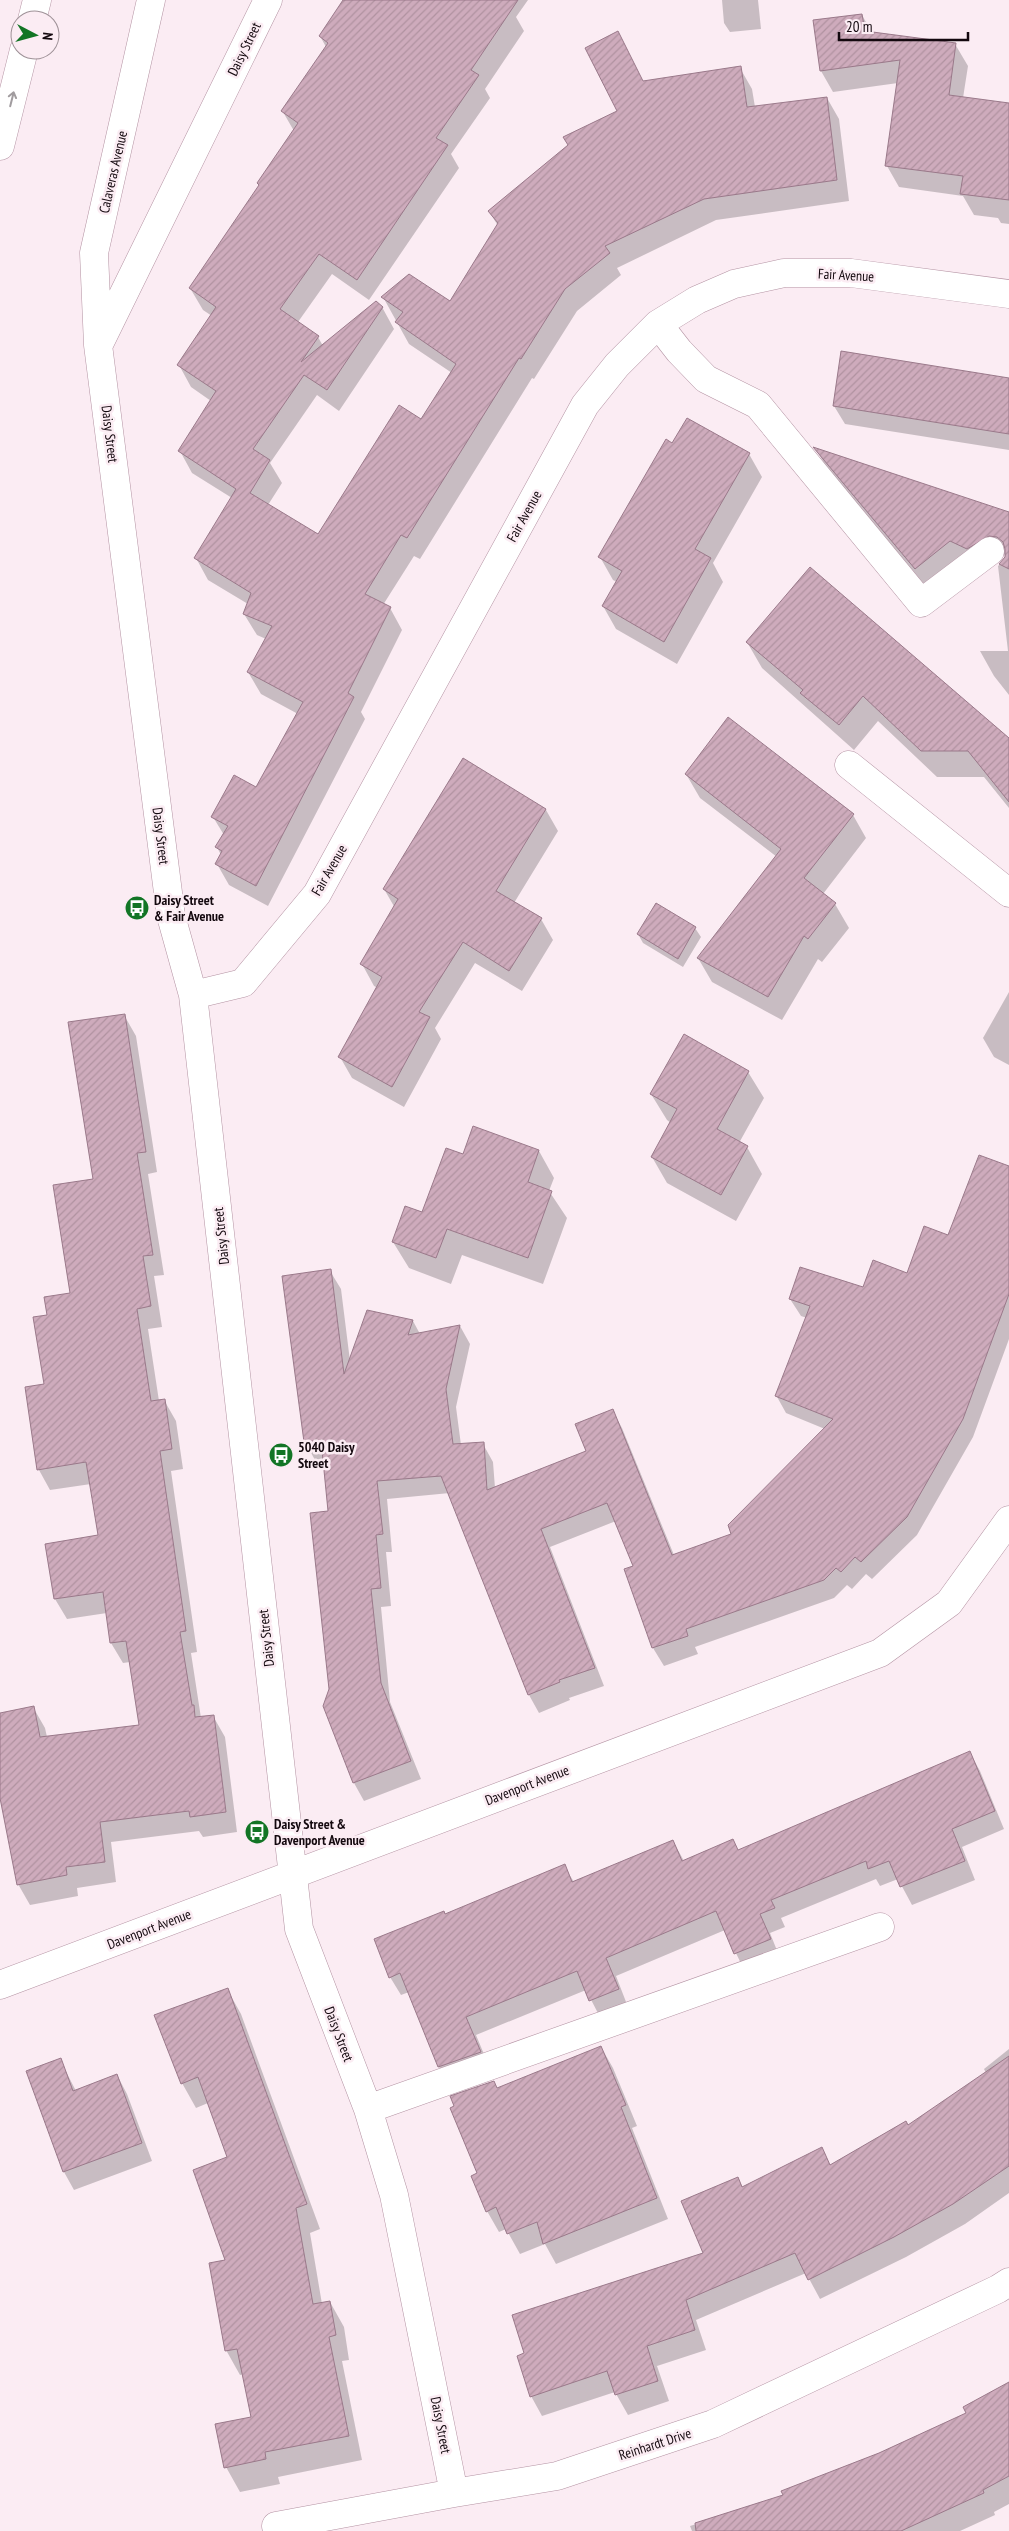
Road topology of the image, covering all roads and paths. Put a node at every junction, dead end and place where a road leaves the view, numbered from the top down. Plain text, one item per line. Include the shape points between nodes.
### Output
1 (152, 0) edge
2 (268, 0) edge
3 (22, 60) edge
4 (0, 146) edge
5 (1009, 294) edge
6 (658, 324) junction
7 (98, 346) junction
8 (990, 551) dead end
9 (849, 765) dead end
10 (1009, 892) edge
11 (193, 995) junction
12 (1009, 1520) edge
13 (293, 1874) junction
14 (880, 1927) dead end
15 (0, 1986) edge
16 (368, 2109) junction
17 (1009, 2282) edge
18 (454, 2493) junction
19 (276, 2526) dead end

1 - 7 main road, Calaveras Avenue via 94,253
2 - 7 main road, Daisy Street
4 -> 3 main road
5 - 6 main road, Fair Avenue via 851,273 784,273 734,284 697,300
6 - 8 main road via 706,379 758,405 921,603
6 - 11 main road, Fair Avenue via 617,365 585,405 317,894 244,984
7 - 11 main road, Daisy Street via 171,916
9 - 10 main road
11 - 13 main road, Daisy Street
12 - 13 main road, Davenport Avenue via 948,1603 880,1652
13 - 15 main road, Davenport Avenue
13 - 16 main road, Daisy Street via 299,1929
14 - 16 main road
16 - 18 main road, Daisy Street via 394,2195
17 - 18 main road, Reinhardt Drive via 713,2424 557,2476
18 - 19 main road, Reinhardt Drive

